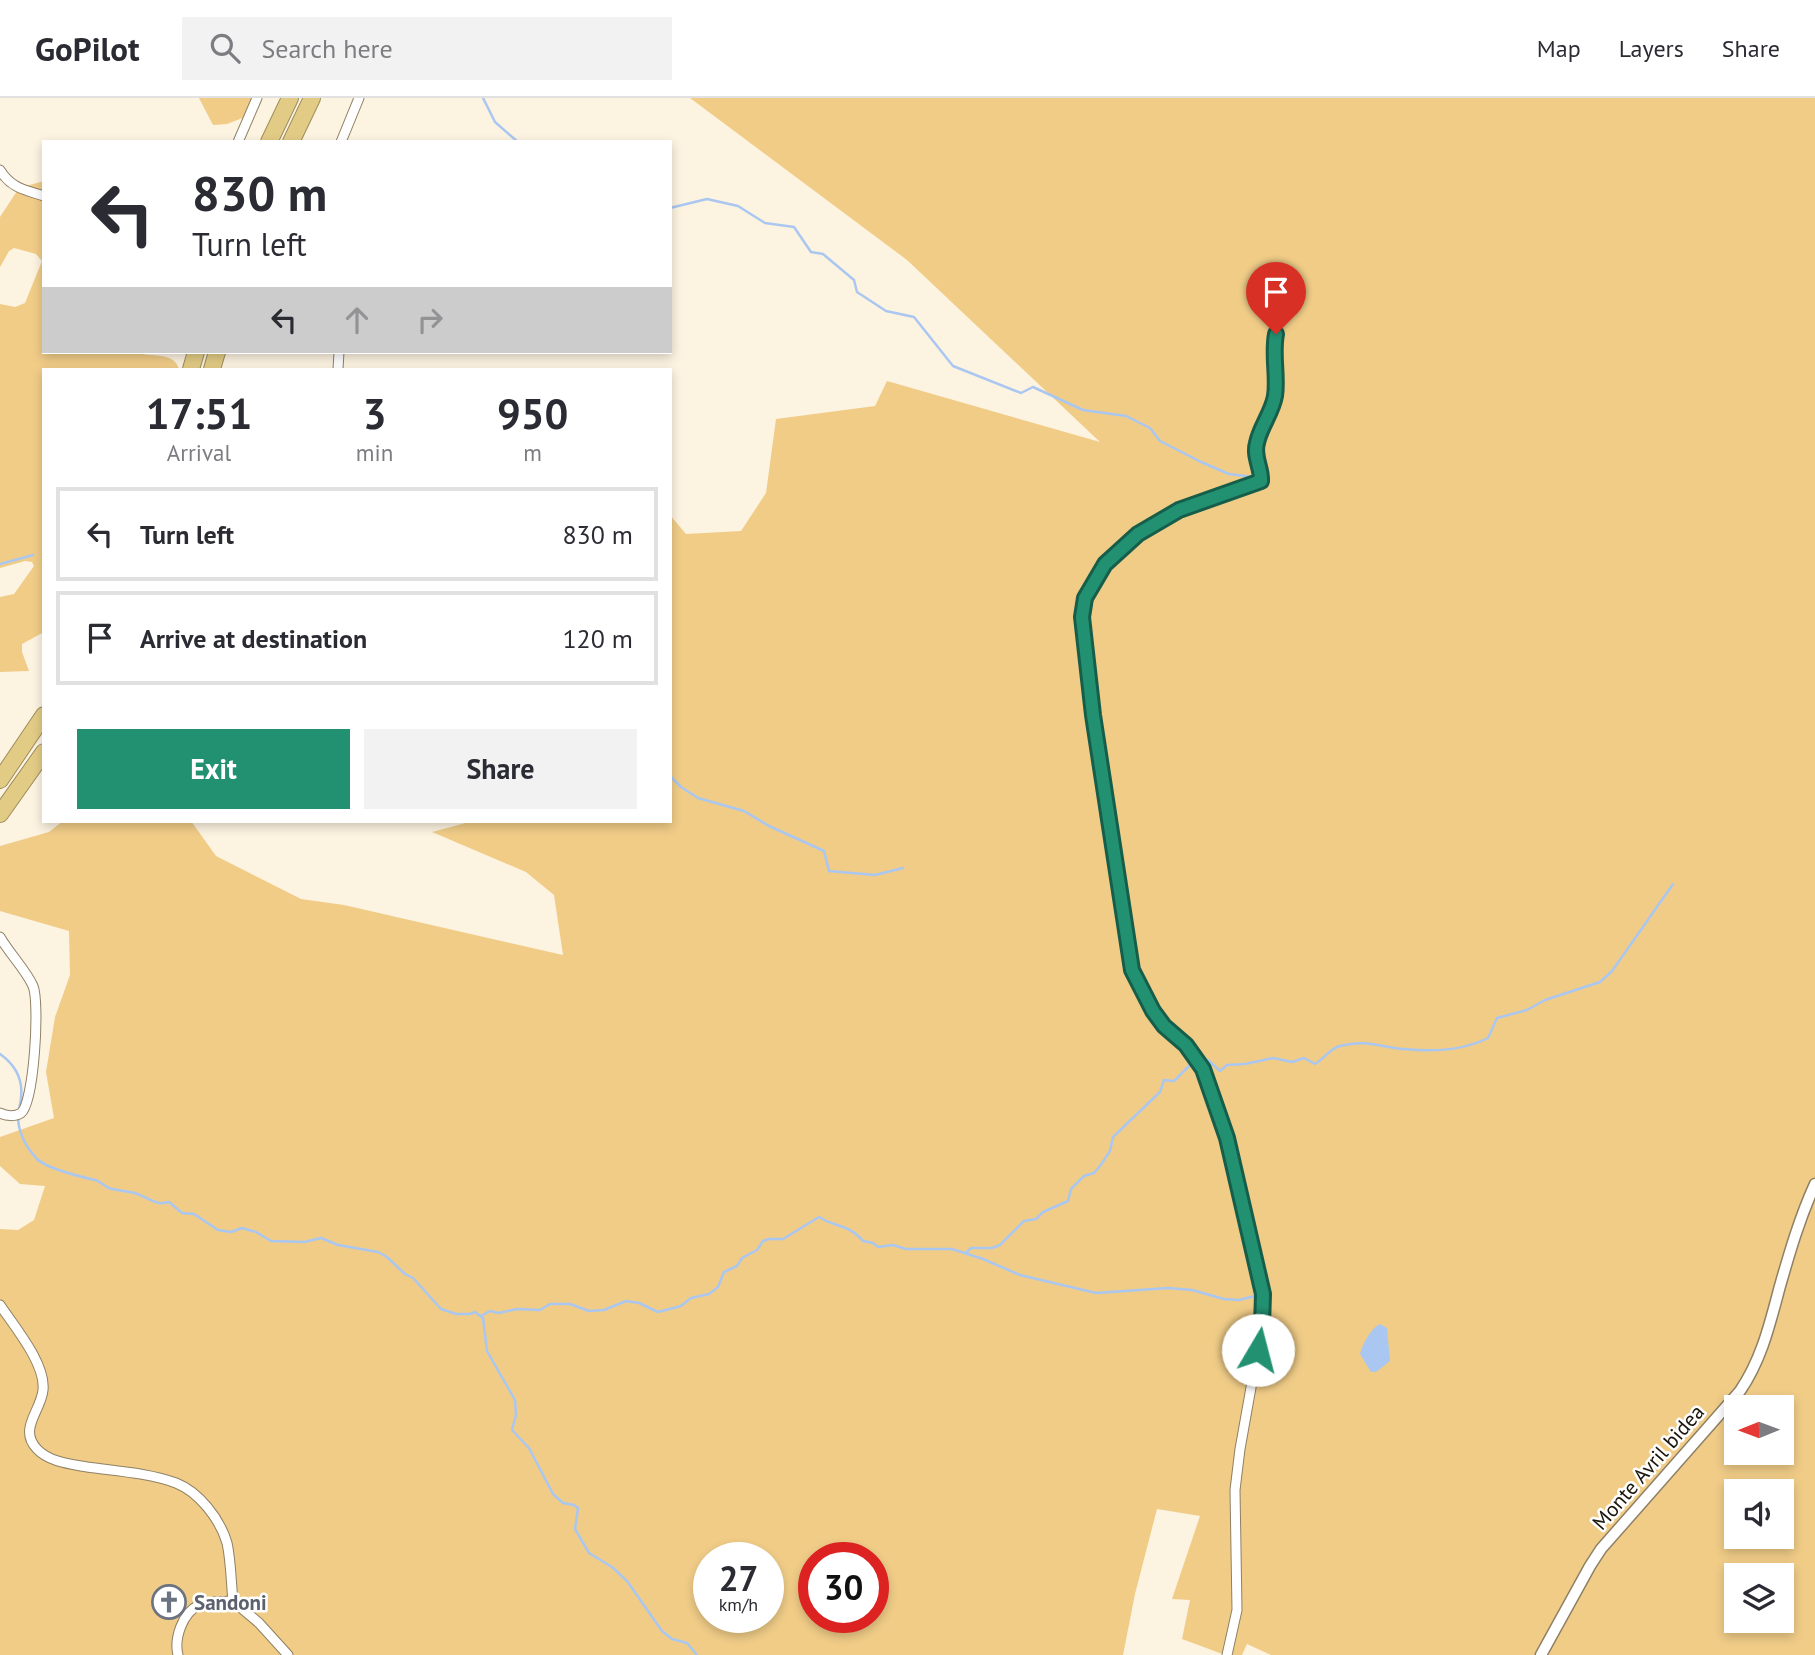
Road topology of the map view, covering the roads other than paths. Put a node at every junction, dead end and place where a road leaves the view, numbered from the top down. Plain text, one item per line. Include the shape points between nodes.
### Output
1 (257, 98) edge
2 (290, 98) edge
3 (312, 98) edge
4 (359, 98) edge
5 (239, 140) edge
6 (270, 140) edge
7 (292, 140) edge
8 (342, 140) edge
9 (0, 170) edge
10 (42, 195) edge
11 (1276, 334) dead end
12 (42, 718) edge
13 (42, 755) edge
14 (0, 780) edge
15 (0, 814) edge
16 (0, 937) edge
17 (0, 1113) edge
18 (1815, 1184) edge
19 (0, 1305) edge
20 (233, 1601) junction
21 (178, 1655) edge
22 (288, 1655) edge
23 (1227, 1655) edge
24 (1541, 1655) edge

1 - 5 street
2 - 6 highway
3 - 7 highway
4 - 8 street
9 - 10 street via 16,188
11 - 23 street via 1275,395 1256,444 1261,481 1179,510 1138,534 1105,564 1085,598 1082,617 1132,970 1153,1011 1203,1069 1227,1138 1263,1294 1262,1326 1235,1490 1237,1610
12 - 14 highway
13 - 15 highway
16 - 17 street via 33,985 38,1003 26,1106 17,1114
18 - 24 street, Monte Avril bidea via 1752,1374 1601,1549
19 - 20 street via 31,1352 42,1379 41,1399 30,1427 33,1444 48,1458 177,1483 195,1494 217,1520 227,1543
20 - 21 street via 199,1605 189,1612 175,1642
20 - 22 street

